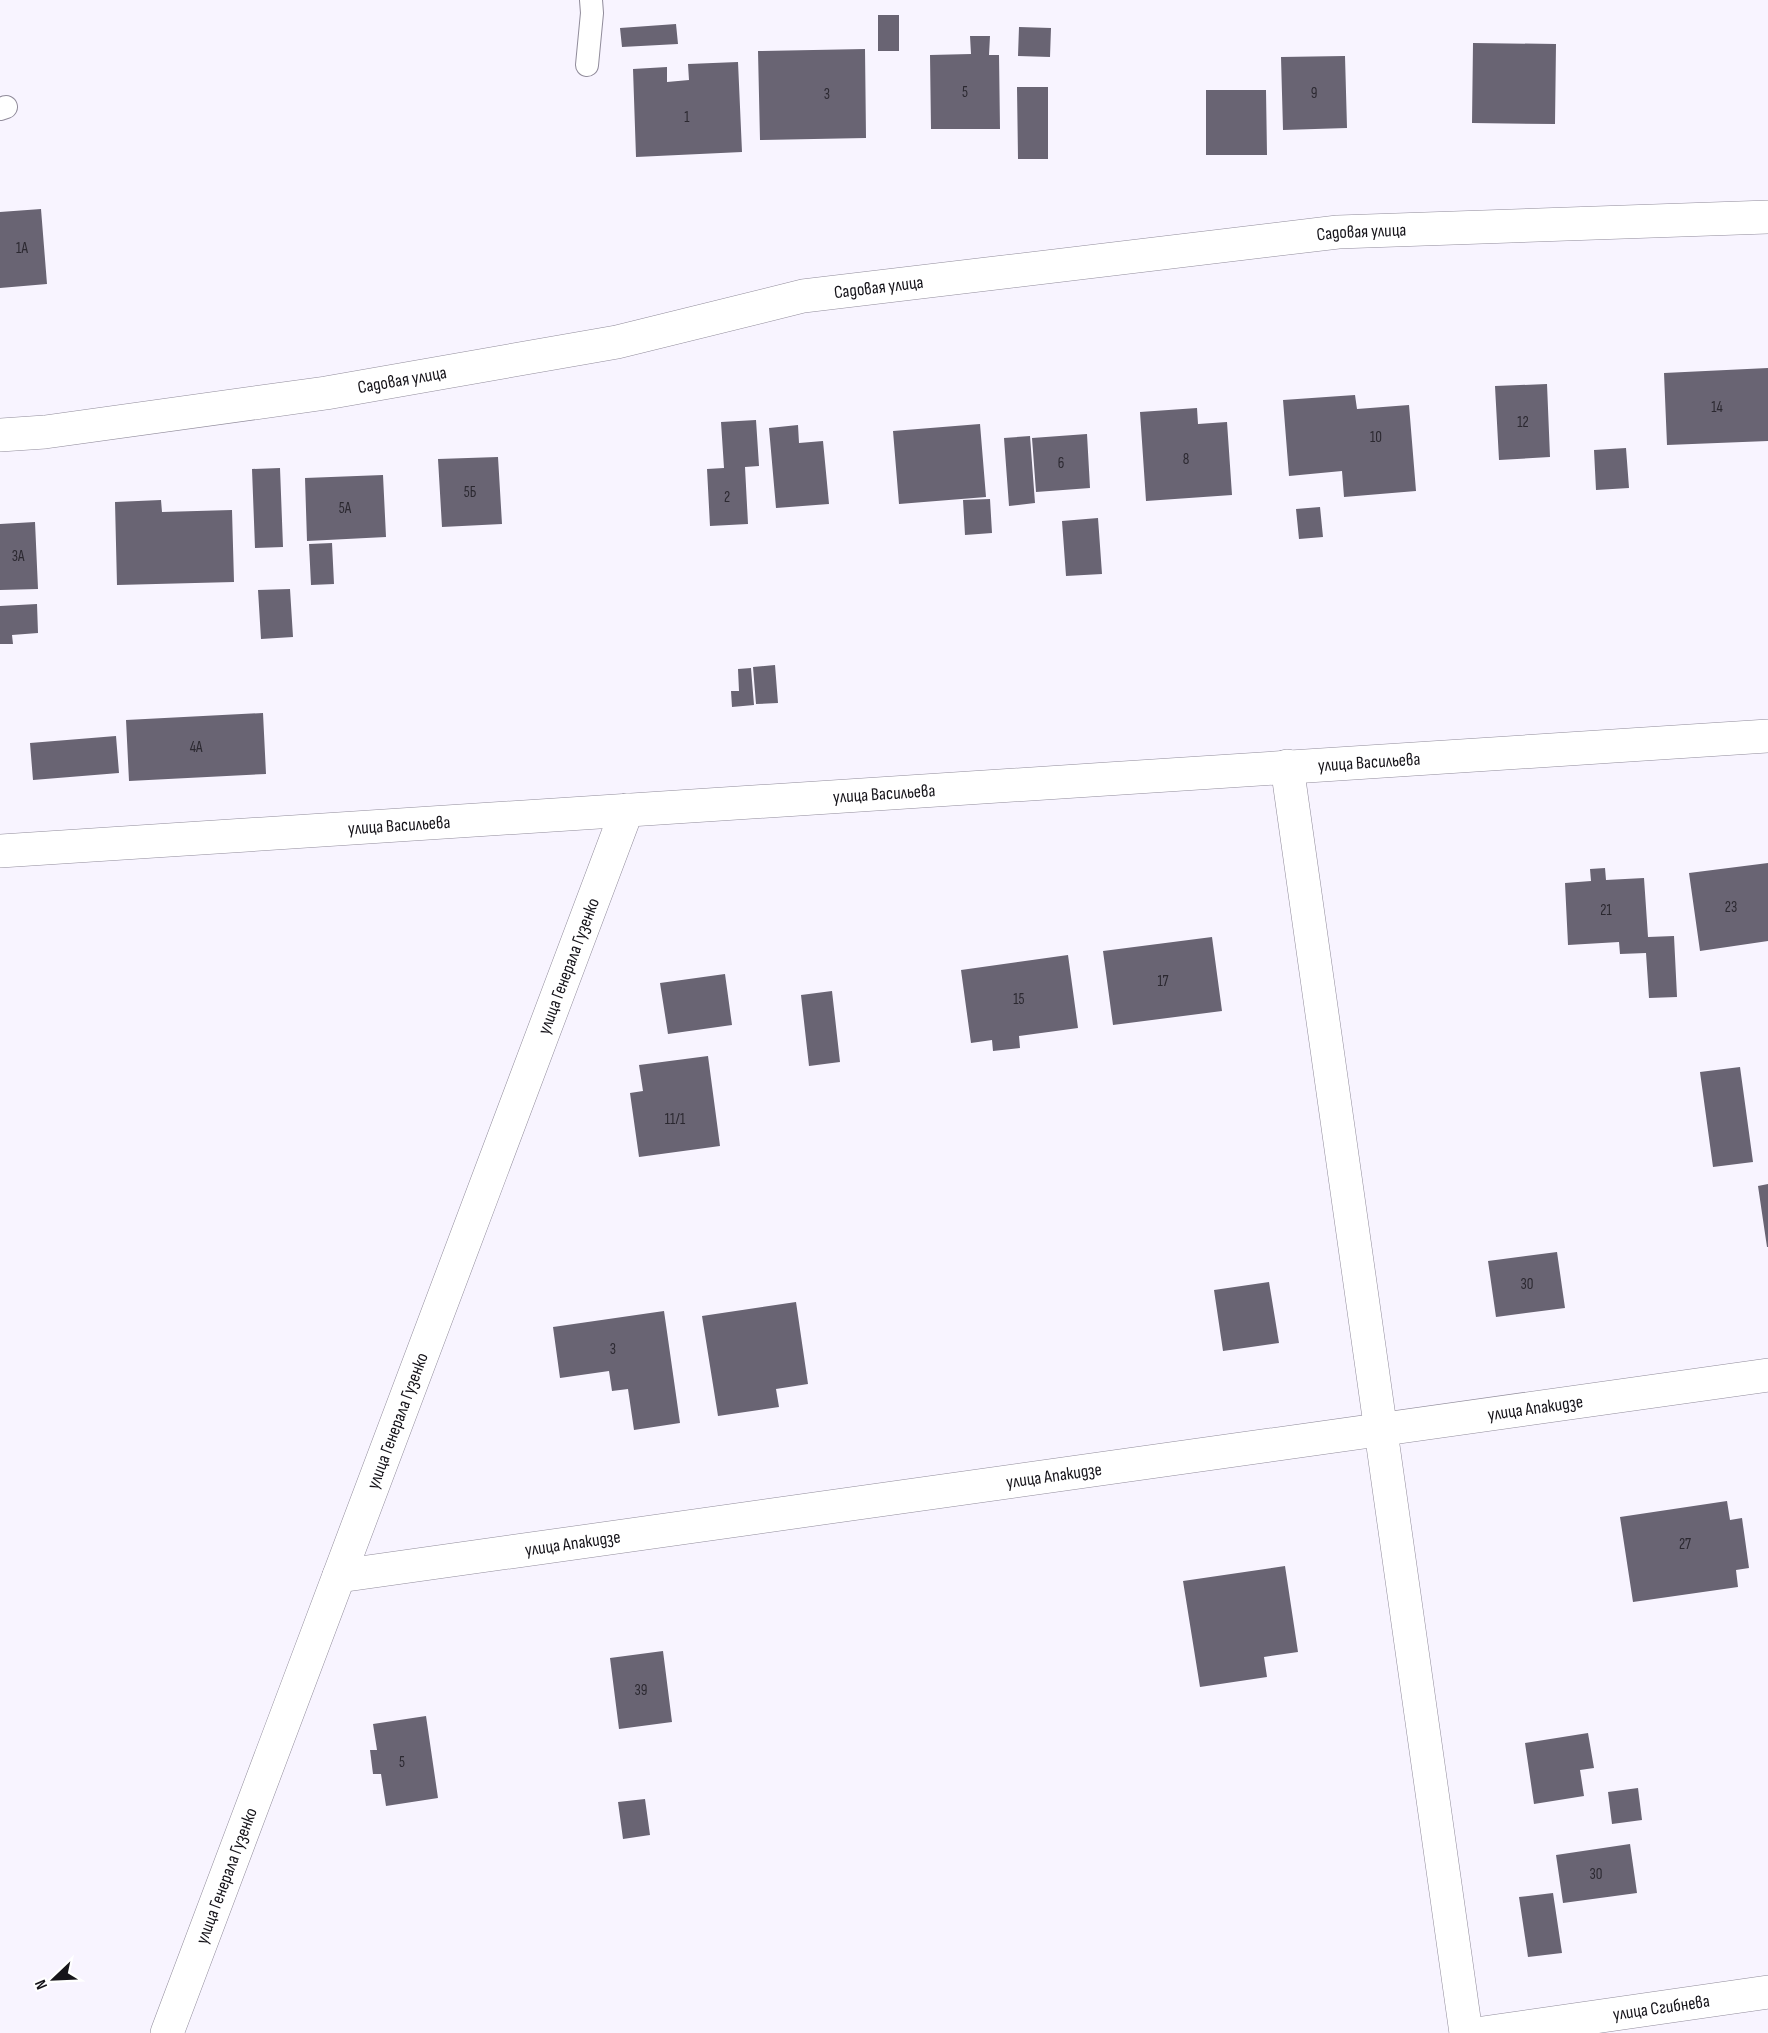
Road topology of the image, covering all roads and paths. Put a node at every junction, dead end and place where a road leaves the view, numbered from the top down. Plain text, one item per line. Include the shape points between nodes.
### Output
1 (591, 0) edge
2 (588, 65) dead end
3 (1768, 217) edge
4 (0, 435) edge
5 (1768, 736) edge
6 (1287, 766) junction
7 (627, 810) junction
8 (0, 851) edge
9 (1768, 1375) edge
10 (1381, 1428) junction
11 (339, 1576) junction
12 (1768, 1992) edge
13 (167, 2033) edge
14 (1466, 2033) edge
15 (1483, 2033) edge

1 - 2 lane
3 - 4 street, Садовая улица via 1338,232 803,296 617,342 338,392
5 - 6 street, улица Васильева
6 - 7 street, улица Васильева
6 - 10 street
7 - 8 street, улица Васильева
7 - 11 street, улица Генерала Гузенко
9 - 10 street, улица Апакидзе
10 - 11 street, улица Апакидзе
10 - 14 street
11 - 13 street, улица Генерала Гузенко
12 - 15 street, улица Сгибнева

